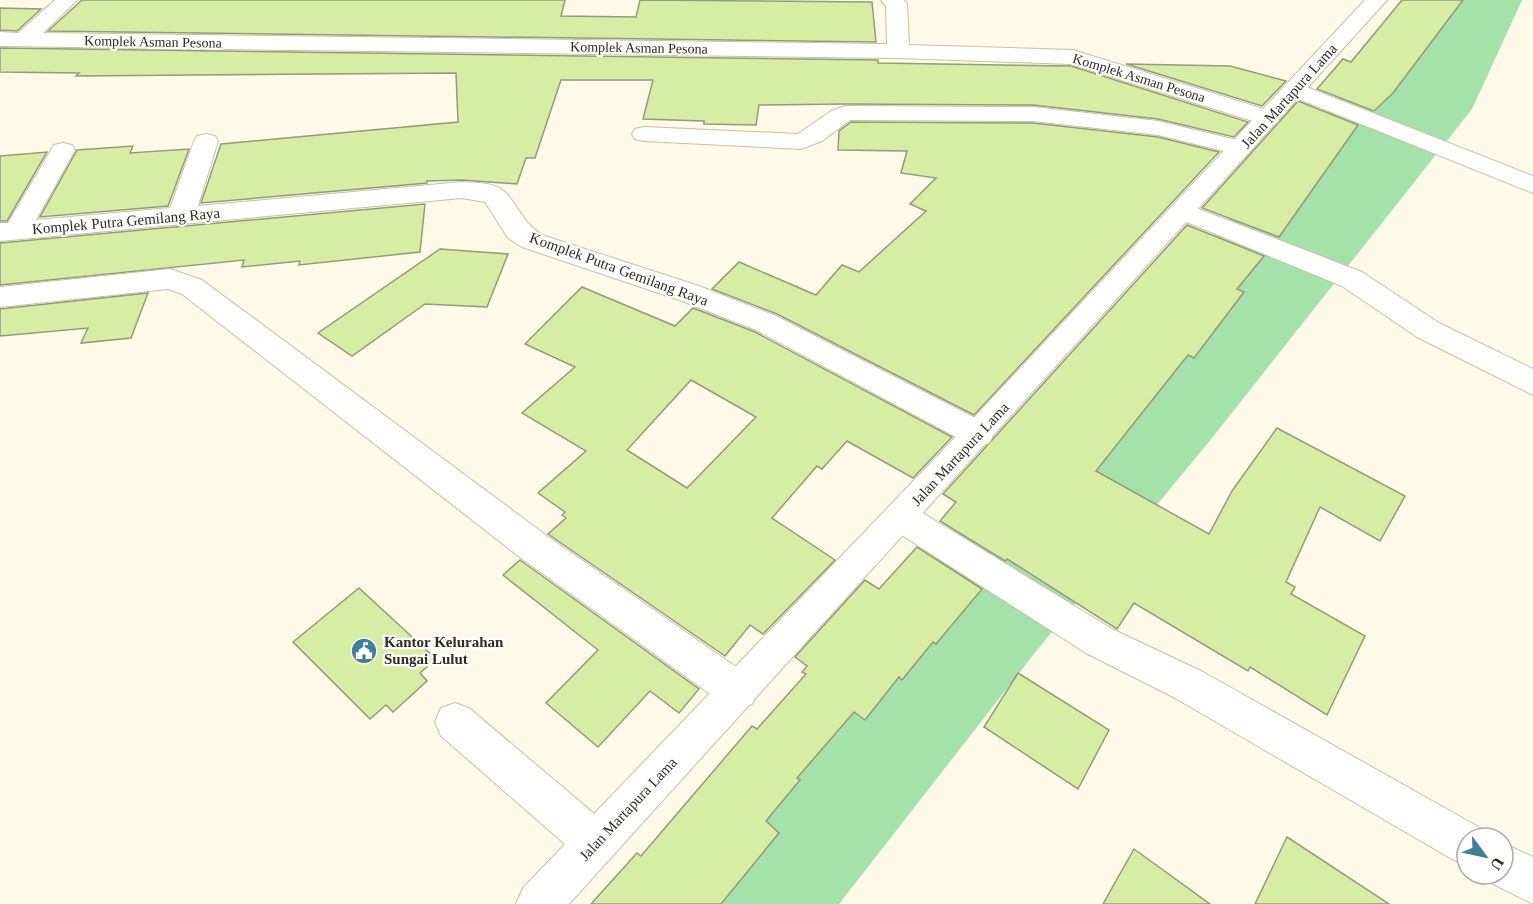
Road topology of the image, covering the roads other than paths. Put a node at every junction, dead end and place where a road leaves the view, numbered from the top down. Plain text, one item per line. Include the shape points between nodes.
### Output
1 (67, 0) edge
2 (891, 0) edge
3 (1377, 0) edge
4 (0, 39) edge
5 (24, 39) junction
6 (898, 51) junction
7 (1290, 103) junction
8 (644, 134) dead end
9 (207, 141) dead end
10 (1240, 148) junction
11 (63, 150) dead end
12 (1533, 185) edge
13 (1193, 214) junction
14 (181, 216) junction
15 (9, 231) edge
16 (0, 297) edge
17 (1533, 383) edge
18 (978, 434) junction
19 (916, 525) junction
20 (738, 690) junction
21 (455, 722) dead end
22 (1455, 837) edge
23 (596, 843) junction
24 (1515, 872) edge
25 (1533, 882) edge
26 (539, 904) edge

1 - 5 street
2 - 6 street via 896,4
3 - 7 street, Jalan Martapura Lama
4 - 5 street, Komplek Asman Pesona
5 - 6 street, Komplek Asman Pesona
6 - 7 street, Komplek Asman Pesona via 1073,57 1159,68
7 - 10 street, Jalan Martapura Lama
7 - 12 street, Komplek Asman Pesona via 1453,151
8 - 10 street via 801,142 818,135 834,118 845,113 970,112 1129,123
9 - 14 street
10 - 13 street, Jalan Martapura Lama
11 - 15 street
13 - 17 street via 1352,279 1428,330
13 - 18 street, Jalan Martapura Lama
14 - 15 street, Komplek Putra Gemilang Raya
14 - 18 street, Komplek Putra Gemilang Raya via 462,190 485,192 499,201 518,232 532,242 689,293 766,323
16 - 20 street via 170,279 192,287 534,547
18 - 19 street, Jalan Martapura Lama
19 - 20 street, Jalan Martapura Lama
19 - 22 street via 1099,641 1189,685
20 - 23 street, Jalan Martapura Lama
21 - 23 street
23 - 26 street, Jalan Martapura Lama
24 - 25 street

